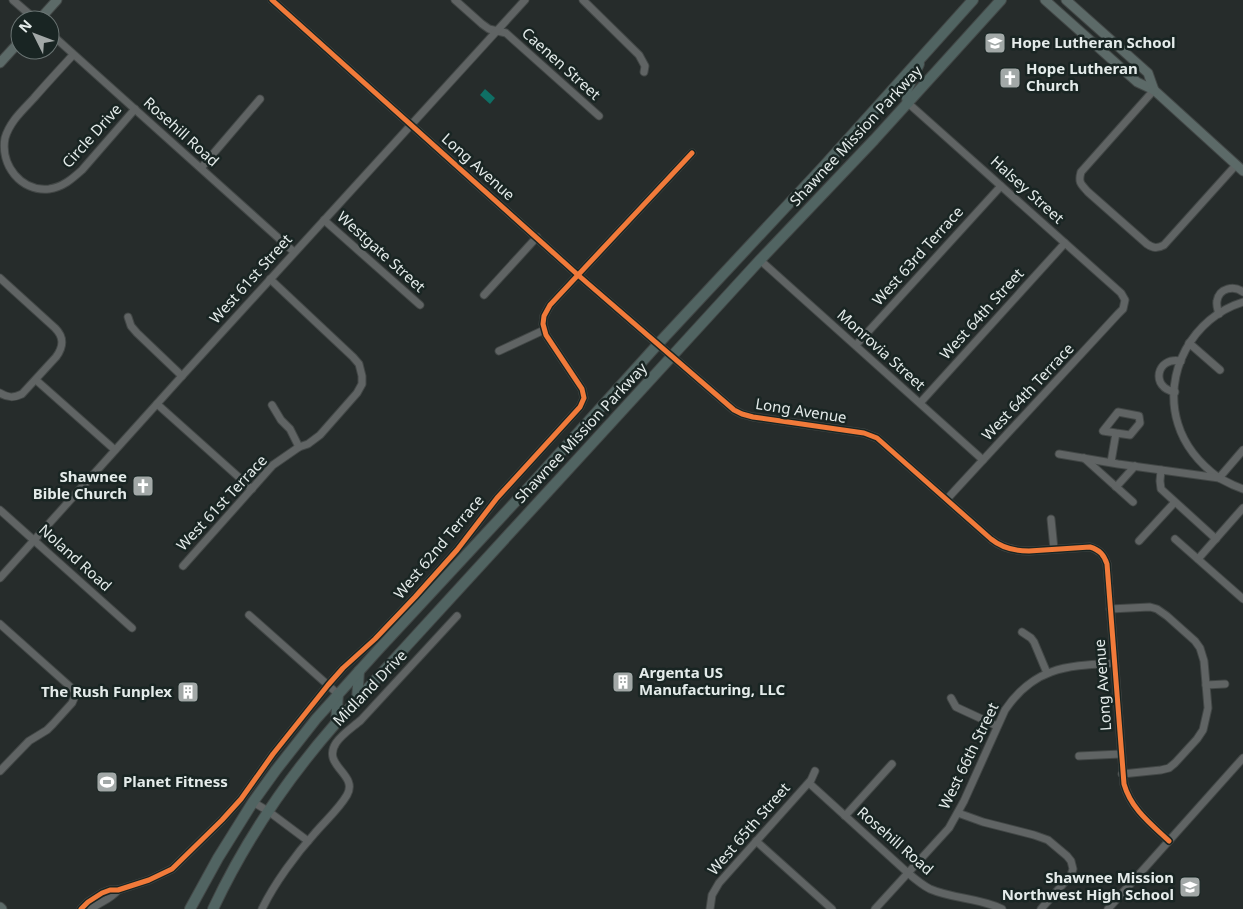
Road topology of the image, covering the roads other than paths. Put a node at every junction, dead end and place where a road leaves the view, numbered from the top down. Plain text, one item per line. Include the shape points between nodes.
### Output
1 (13, 0) edge
2 (58, 0) edge
3 (272, 0) edge
4 (455, 0) edge
5 (525, 0) edge
6 (583, 0) edge
7 (973, 0) edge
8 (1001, 0) edge
9 (1045, 0) edge
10 (1066, 0) edge
11 (24, 10) edge
12 (49, 10) edge
13 (497, 31) junction
14 (1108, 38) junction
15 (60, 43) edge
16 (1099, 48) junction
17 (10, 52) edge
18 (925, 54) junction
19 (73, 55) junction
20 (0, 63) edge
21 (644, 72) dead end
22 (1154, 90) junction
23 (260, 99) dead end
24 (908, 102) junction
25 (135, 109) junction
26 (600, 116) dead end
27 (411, 125) junction
28 (692, 153) dead end
29 (200, 168) junction
30 (1240, 168) edge
31 (1001, 186) junction
32 (324, 220) junction
33 (537, 237) junction
34 (1066, 243) junction
35 (294, 252) junction
36 (760, 260) junction
37 (578, 275) junction
38 (0, 278) edge
39 (270, 279) junction
40 (1243, 292) edge
41 (484, 296) dead end
42 (1125, 300) joint
43 (1243, 302) edge
44 (420, 305) dead end
45 (1219, 314) junction
46 (128, 317) dead end
47 (544, 330) junction
48 (1189, 343) junction
49 (658, 344) junction
50 (856, 345) junction
51 (499, 351) dead end
52 (672, 356) junction
53 (1181, 361) junction
54 (1220, 370) dead end
55 (182, 376) junction
56 (36, 380) junction
57 (1175, 392) junction
58 (0, 394) edge
59 (920, 403) junction
60 (157, 404) junction
61 (272, 405) dead end
62 (1116, 433) junction
63 (300, 447) junction
64 (115, 450) junction
65 (1243, 450) edge
66 (1059, 454) dead end
67 (1083, 458) junction
68 (984, 460) junction
69 (1111, 462) junction
70 (549, 465) junction
71 (1135, 466) junction
72 (1161, 470) junction
73 (1219, 478) junction
74 (530, 486) junction
75 (1116, 487) junction
76 (252, 489) junction
77 (1243, 489) edge
78 (544, 496) junction
79 (947, 499) junction
80 (1133, 502) dead end
81 (1174, 502) junction
82 (1243, 508) edge
83 (0, 510) edge
84 (528, 512) junction
85 (1051, 519) dead end
86 (1216, 539) junction
87 (34, 540) junction
88 (1175, 540) dead end
89 (1139, 541) dead end
90 (1054, 549) junction
91 (1198, 559) junction
92 (183, 566) dead end
93 (0, 578) edge
94 (1242, 596) edge
95 (1110, 609) junction
96 (249, 615) dead end
97 (457, 616) dead end
98 (0, 624) edge
99 (132, 628) dead end
100 (1022, 632) dead end
101 (1114, 663) junction
102 (358, 671) junction
103 (1047, 673) junction
104 (1225, 684) dead end
105 (328, 685) junction
106 (1206, 685) junction
107 (338, 694) junction
108 (951, 698) dead end
109 (357, 700) junction
110 (336, 723) junction
111 (997, 726) junction
112 (1121, 754) junction
113 (1078, 756) dead end
114 (1243, 758) edge
115 (892, 764) dead end
116 (0, 771) edge
117 (815, 771) dead end
118 (1122, 774) junction
119 (809, 783) junction
120 (253, 802) junction
121 (268, 811) junction
122 (958, 813) junction
123 (845, 816) junction
124 (308, 841) junction
125 (756, 841) junction
126 (1169, 841) junction
127 (908, 873) junction
128 (118, 890) junction
129 (81, 909) edge
130 (91, 909) edge
131 (190, 909) edge
132 (213, 909) edge
133 (262, 909) edge
134 (710, 909) edge
135 (832, 909) edge
136 (876, 909) edge
137 (1002, 909) edge
138 (1041, 909) edge
139 (1108, 909) edge

1 - 11 street
2 - 12 main road
3 - 27 street, Long Avenue
4 - 13 street, Caenen Street via 482,24
5 - 13 street, West 61st Street
6 - 21 street via 639,55 645,66
7 - 18 highway, Shawnee Mission Parkway
8 - 24 highway, Shawnee Mission Parkway
9 - 16 main road
10 - 14 main road
13 - 26 street, Caenen Street via 506,33
13 - 27 street, West 61st Street
14 - 16 main road
14 - 22 main road via 1148,74
15 - 19 street, Rosehill Road
16 - 22 main road via 1137,82
17 - 20 main road
18 - 24 highway via 906,92
18 - 49 highway, Shawnee Mission Parkway
19 - 25 street, Rosehill Road
19 - 25 street, Circle Drive via 8,131 3,155 15,178 32,188 50,189 64,184 82,170
22 - 30 main road
22 - 30 street via 1082,172 1081,185 1088,192 1147,244 1160,248
23 - 29 street
24 - 31 street, Halsey Street
24 - 36 highway, Shawnee Mission Parkway
25 - 29 street, Rosehill Road
27 - 32 street, West 61st Street
27 - 33 street, Long Avenue
28 - 37 street
29 - 35 street, Rosehill Road
31 - 34 street, Halsey Street
31 - 50 street, West 63rd Terrace
32 - 35 street, West 61st Street
32 - 44 street, Westgate Street
33 - 37 street, Long Avenue
33 - 41 street
34 - 42 street, Halsey Street
34 - 59 street, West 64th Street
35 - 39 street, West 61st Street
36 - 50 street, Monrovia Street
36 - 52 highway, Shawnee Mission Parkway
37 - 47 street via 547,310
37 - 49 street, Long Avenue
38 - 56 street via 62,338 61,350
39 - 55 street, West 61st Street
39 - 63 street, West 61st Terrace via 354,357 362,376 357,394 320,435
40 - 45 street via 1232,288 1221,293 1217,299
42 - 68 street, West 64th Terrace via 1123,309
43 - 45 street
45 - 48 street via 1209,320
46 - 55 street via 136,333
47 - 51 street
47 - 105 street, West 62nd Terrace via 582,389 584,398 580,407 508,486 457,550 389,625
48 - 53 street
48 - 54 street
49 - 52 street, Long Avenue
49 - 70 highway, Shawnee Mission Parkway
50 - 59 street, Monrovia Street
52 - 78 highway, Shawnee Mission Parkway
52 - 79 street, Long Avenue via 726,404 742,414 864,433 877,438
53 - 57 street
53 - 57 street via 1166,362 1160,369 1161,383
55 - 60 street, West 61st Street
56 - 58 street via 16,397
56 - 64 street
57 - 73 street via 1175,411 1183,437 1193,454
59 - 68 street, Monrovia Street
60 - 64 street, West 61st Street
60 - 76 street
61 - 63 street
62 - 62 street via 1130,435 1140,423 1139,416 1118,412 1103,431
62 - 69 street
63 - 76 street, West 61st Terrace via 273,465
64 - 87 street, West 61st Street
65 - 73 street
66 - 67 street
67 - 69 street
67 - 75 street
68 - 79 street, West 64th Terrace
69 - 71 street
70 - 74 highway, Shawnee Mission Parkway
70 - 78 highway via 544,480
71 - 72 street
71 - 75 street
72 - 73 street
72 - 81 street via 1161,489
73 - 77 street
74 - 84 highway via 532,496
74 - 102 highway, Shawnee Mission Parkway
75 - 80 street
76 - 92 street, West 61st Terrace
78 - 84 highway, Shawnee Mission Parkway
79 - 90 street, Long Avenue via 991,539 1009,549
81 - 86 street
81 - 89 street
82 - 86 street
83 - 87 street, Noland Road
84 - 109 highway, Shawnee Mission Parkway
85 - 90 street
86 - 91 street
87 - 93 street, West 61st Street
87 - 99 street, Noland Road
88 - 91 street
90 - 95 street, Long Avenue via 1090,547 1102,553 1107,564
91 - 94 street
95 - 101 street, Long Avenue
95 - 106 street via 1150,607 1162,612 1200,648
96 - 105 street
97 - 124 street, Midland Drive via 362,720 335,744 333,758 348,781 348,793
98 - 116 street via 75,691 72,703 53,724 29,741
100 - 103 street via 1034,642
101 - 103 street, West 66th Street via 1065,667
101 - 112 street, Long Avenue
102 - 107 highway, Shawnee Mission Parkway
102 - 109 highway
103 - 111 street, West 66th Street via 1021,690
104 - 106 street
105 - 107 street
105 - 128 street, West 62nd Terrace via 241,799 194,849 166,873
106 - 118 street via 1208,708 1203,730 1197,739 1168,768
107 - 110 highway
107 - 120 highway, Shawnee Mission Parkway
108 - 111 street via 956,707
109 - 110 highway, Shawnee Mission Parkway
110 - 121 highway, Shawnee Mission Parkway
111 - 122 street, West 66th Street
112 - 113 street
112 - 118 street, Long Avenue
114 - 126 street
115 - 123 street
117 - 119 street, West 65th Street
118 - 126 street, Long Avenue via 1126,791 1137,810
119 - 123 street, Rosehill Road
119 - 125 street, West 65th Street
120 - 121 street
120 - 131 highway, Shawnee Mission Parkway
121 - 124 street
121 - 132 highway, Shawnee Mission Parkway
122 - 127 street, West 66th Street via 949,828
122 - 138 street via 1048,840 1071,861 1071,874
123 - 127 street, Rosehill Road
124 - 133 street, Midland Drive
125 - 134 street, West 65th Street via 719,883 712,895
125 - 135 street
126 - 139 street
127 - 136 street, West 66th Street
127 - 137 street, Rosehill Road via 935,891
128 - 129 street, West 62nd Terrace via 102,893
128 - 130 street, West 62nd Terrace via 114,896

